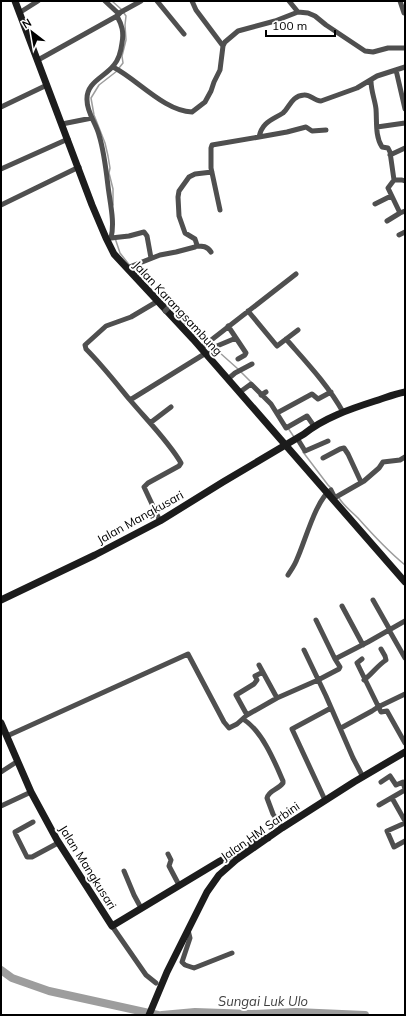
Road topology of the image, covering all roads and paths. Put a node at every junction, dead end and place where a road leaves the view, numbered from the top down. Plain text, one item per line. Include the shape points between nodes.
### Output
1 (14, 1) edge
2 (38, 1) edge
3 (105, 1) edge
4 (141, 1) edge
5 (157, 1) edge
6 (192, 1) edge
7 (289, 1) edge
8 (400, 1) edge
9 (298, 12) junction
10 (19, 13) junction
11 (120, 13) junction
12 (405, 14) edge
13 (184, 34) dead end
14 (223, 46) junction
15 (405, 48) edge
16 (38, 60) junction
17 (405, 67) edge
18 (116, 68) junction
19 (396, 70) junction
20 (371, 81) junction
21 (47, 85) junction
22 (1, 107) edge
23 (405, 109) edge
24 (92, 118) junction
25 (405, 123) edge
26 (62, 124) junction
27 (377, 127) junction
28 (326, 130) dead end
29 (260, 137) junction
30 (68, 139) junction
31 (405, 148) edge
32 (390, 155) junction
33 (79, 167) junction
34 (1, 169) edge
35 (212, 172) junction
36 (394, 180) junction
37 (405, 181) edge
38 (392, 196) junction
39 (1, 204) edge
40 (375, 204) dead end
41 (220, 210) dead end
42 (403, 212) edge
43 (387, 221) dead end
44 (405, 232) edge
45 (398, 236) dead end
46 (111, 238) junction
47 (196, 246) junction
48 (211, 252) dead end
49 (151, 258) junction
50 (127, 268) junction
51 (296, 274) dead end
52 (158, 301) junction
53 (248, 311) junction
54 (228, 326) junction
55 (298, 330) dead end
56 (236, 338) junction
57 (286, 339) junction
58 (207, 349) junction
59 (238, 359) dead end
60 (252, 364) dead end
61 (228, 379) junction
62 (240, 392) junction
63 (331, 392) junction
64 (405, 392) edge
65 (130, 400) junction
66 (171, 407) dead end
67 (342, 412) junction
68 (277, 413) junction
69 (150, 423) junction
70 (314, 426) junction
71 (296, 439) junction
72 (328, 441) dead end
73 (286, 445) junction
74 (405, 457) edge
75 (323, 458) dead end
76 (361, 482) junction
77 (327, 492) junction
78 (160, 521) junction
79 (288, 575) dead end
80 (405, 582) edge
81 (1, 600) edge
82 (373, 600) dead end
83 (342, 606) dead end
84 (316, 620) dead end
85 (405, 621) edge
86 (390, 630) junction
87 (363, 645) junction
88 (381, 649) dead end
89 (304, 650) dead end
90 (335, 658) junction
91 (405, 658) edge
92 (362, 660) dead end
93 (259, 665) dead end
94 (263, 672) junction
95 (318, 680) junction
96 (364, 680) junction
97 (405, 694) edge
98 (277, 698) junction
99 (378, 706) junction
100 (331, 708) junction
101 (245, 717) junction
102 (1, 723) edge
103 (341, 728) junction
104 (7, 736) junction
105 (405, 743) edge
106 (405, 752) edge
107 (18, 761) junction
108 (1, 772) edge
109 (362, 777) junction
110 (381, 782) dead end
111 (405, 790) edge
112 (31, 792) junction
113 (392, 798) junction
114 (325, 800) junction
115 (379, 805) dead end
116 (1, 806) edge
117 (33, 822) dead end
118 (405, 822) edge
119 (282, 828) junction
120 (268, 838) junction
121 (405, 841) edge
122 (58, 843) junction
123 (168, 854) dead end
124 (124, 871) dead end
125 (179, 886) junction
126 (141, 908) junction
127 (112, 926) junction
128 (188, 930) junction
129 (232, 953) dead end
130 (158, 986) junction
131 (149, 1015) edge

1 - 10 main road, Jalan Karangsambung
2 - 10 street
3 - 11 street
4 - 11 street
5 - 13 street
6 - 14 street
7 - 9 street
8 - 12 street
9 - 14 street via 238,31
9 - 15 street via 315,16 365,50 373,52 388,48
10 - 16 main road, Jalan Karangsambung
11 - 16 street
11 - 18 street via 123,38
14 - 18 street via 220,70 211,92 205,102 192,112 161,100
16 - 21 main road, Jalan Karangsambung
17 - 19 street
18 - 24 street via 95,81 88,92 87,102
19 - 20 street via 377,76
19 - 23 street
20 - 27 street
20 - 29 street via 321,101 307,95 296,98 284,111 266,122 260,131
21 - 22 street
21 - 26 main road, Jalan Karangsambung
24 - 26 street
24 - 46 street via 105,159 111,211
25 - 27 street
26 - 30 main road, Jalan Karangsambung
27 - 32 street via 380,146 388,148
28 - 29 street via 310,131 306,127
29 - 35 street via 212,146
30 - 33 main road, Jalan Karangsambung
30 - 34 street
31 - 32 street
32 - 36 street
33 - 39 street
33 - 46 main road, Jalan Karangsambung
35 - 41 street
35 - 47 street via 189,177 178,197 179,216 186,233 195,239
36 - 37 street
36 - 38 street via 388,188
38 - 40 street
38 - 42 street
42 - 43 street
44 - 45 street
46 - 49 street via 145,233
46 - 50 main road, Jalan Karangsambung via 114,254
47 - 48 street via 204,246
47 - 49 street
49 - 50 street
50 - 52 main road, Jalan Karangsambung
51 - 53 street
52 - 58 main road, Jalan Karangsambung
52 - 65 street via 132,317 106,326 85,345
53 - 54 street
53 - 57 street via 276,346
54 - 56 street
54 - 58 street
55 - 57 street
56 - 58 street
56 - 59 street via 246,354
57 - 63 street
58 - 61 main road, Jalan Karangsambung
58 - 65 street
60 - 61 street
61 - 62 main road, Jalan Karangsambung
62 - 68 street via 250,384 264,394
62 - 73 main road, Jalan Karangsambung
63 - 67 street
63 - 68 street via 318,399 312,394
64 - 67 main road, Jalan Mangkusari
65 - 69 street
66 - 69 street
67 - 70 main road, Jalan Mangkusari
68 - 70 street via 286,428 307,416
69 - 78 street via 181,463 144,488
70 - 71 main road, Jalan Mangkusari
71 - 72 street via 305,451
71 - 73 main road, Jalan Mangkusari
73 - 77 main road, Jalan Karangsambung
73 - 78 main road, Jalan Mangkusari
74 - 76 street via 383,462
75 - 76 street via 344,448
76 - 77 street via 338,496 334,496 331,490
77 - 79 street via 320,501 297,560
77 - 80 main road, Jalan Karangsambung
78 - 81 main road, Jalan Mangkusari
82 - 86 street
83 - 87 street
84 - 90 street
85 - 86 street
86 - 87 street
86 - 91 street
87 - 90 street
88 - 96 street via 386,660
89 - 95 street
90 - 95 street via 340,668
92 - 96 street via 357,663
93 - 94 street
94 - 98 street
94 - 101 street via 255,676 257,680 254,684 236,695
95 - 98 street
95 - 100 street
96 - 99 street
97 - 99 street
98 - 101 street
99 - 103 street
99 - 105 street via 381,712 387,711
100 - 103 street
100 - 114 street via 292,729
101 - 104 street via 228,728 188,654
101 - 119 street via 260,733 283,781 281,787 269,793 267,798
102 - 104 main road, Jalan Mangkusari
103 - 109 street
104 - 107 main road, Jalan Mangkusari
106 - 109 main road, Jalan HM Sarbini
107 - 108 street
107 - 112 main road, Jalan Mangkusari
109 - 114 main road, Jalan HM Sarbini
110 - 111 street via 390,776 396,785 403,782
111 - 113 street
112 - 116 street
112 - 122 main road, Jalan Mangkusari
113 - 115 street
113 - 118 street
114 - 119 main road, Jalan HM Sarbini
117 - 122 street via 15,833 28,857 32,858
118 - 121 street via 387,831 394,846
119 - 120 main road, Jalan HM Sarbini
120 - 125 main road, Jalan Mangkusari via 250,844
120 - 128 main road, Jalan HM Sarbini via 216,879
122 - 127 main road, Jalan Mangkusari
123 - 125 street via 171,860 169,866
124 - 126 street
125 - 126 main road, Jalan Mangkusari
126 - 127 main road, Jalan Mangkusari
127 - 130 street via 146,975
128 - 129 street via 190,938 182,962 184,965 194,968
128 - 130 main road, Jalan HM Sarbini
130 - 131 main road, Jalan HM Sarbini

